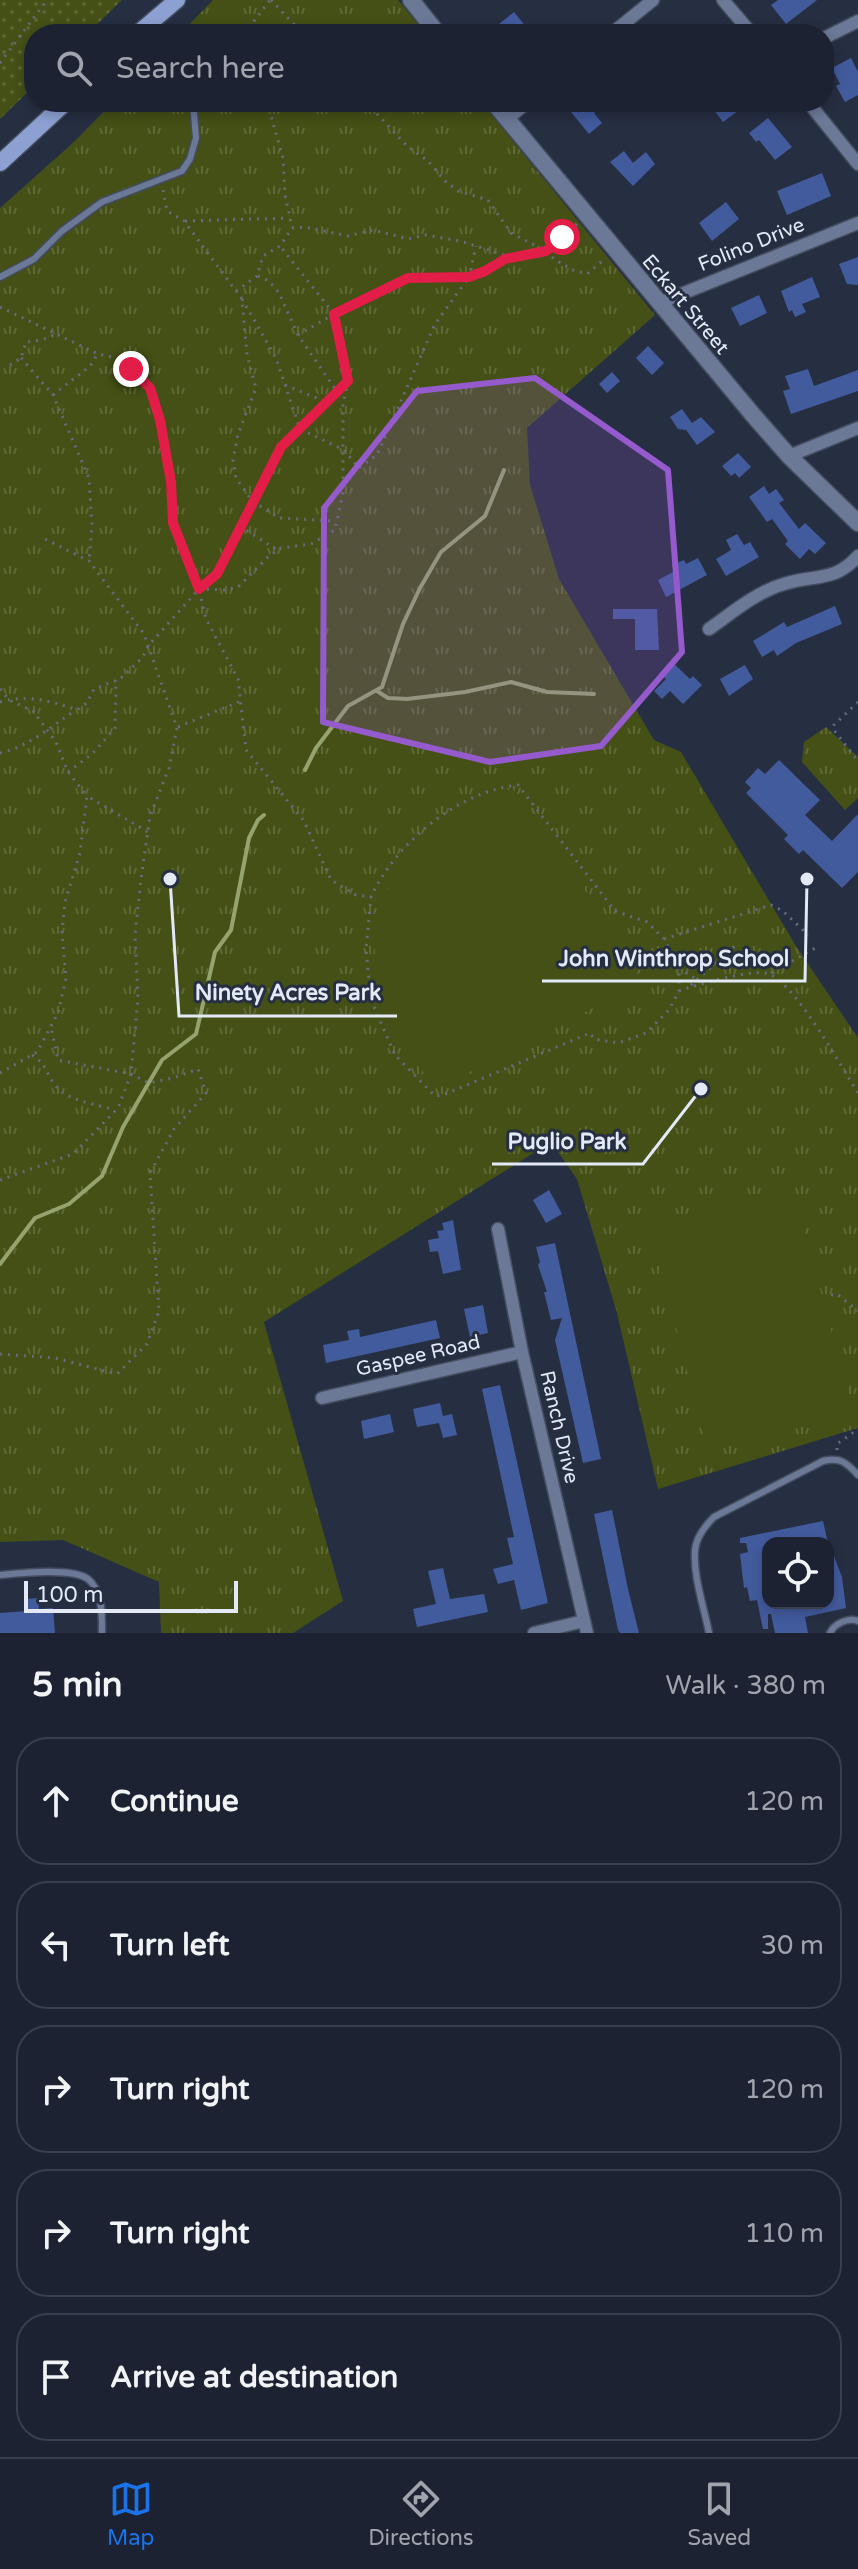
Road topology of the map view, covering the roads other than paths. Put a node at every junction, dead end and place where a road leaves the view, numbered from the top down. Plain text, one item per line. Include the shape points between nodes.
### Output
1 (168, 0) edge
2 (177, 0) edge
3 (411, 0) edge
4 (653, 0) edge
5 (723, 0) edge
6 (858, 21) edge
7 (150, 24) edge
8 (151, 24) edge
9 (430, 24) edge
10 (623, 24) edge
11 (743, 24) edge
12 (834, 33) edge
13 (55, 112) edge
14 (196, 112) edge
15 (501, 112) edge
16 (516, 112) edge
17 (816, 112) edge
18 (507, 119) junction
19 (0, 163) edge
20 (858, 164) edge
21 (858, 223) edge
22 (0, 277) edge
23 (659, 303) junction
24 (858, 428) edge
25 (789, 456) junction
26 (858, 523) edge
27 (858, 556) edge
28 (709, 629) dead end
29 (498, 1229) dead end
30 (522, 1352) junction
31 (322, 1398) dead end
32 (858, 1475) edge
33 (0, 1575) edge
34 (858, 1621) edge
35 (586, 1627) edge
36 (102, 1633) edge
37 (534, 1633) edge
38 (709, 1633) edge
39 (830, 1633) edge

1 - 7 main road
2 - 8 main road
3 - 9 street
4 - 10 street
5 - 11 street
6 - 12 street
13 - 19 main road
14 - 22 lane via 196,138 182,171 102,202 34,259
15 - 18 street, Eckart Street
16 - 18 street
17 - 20 street
18 - 23 street, Eckart Street
21 - 23 street, Folino Drive
23 - 25 street, Eckart Street
24 - 25 street
25 - 26 street, Eckart Street
27 - 28 street via 833,575 769,590
29 - 30 street, Ranch Drive
30 - 31 street, Gaspee Road
30 - 35 street, Ranch Drive
32 - 38 lane via 837,1458 823,1461 742,1500 704,1527 695,1548
33 - 36 lane via 76,1574 90,1580 102,1612
34 - 39 lane via 843,1622
35 - 37 street

